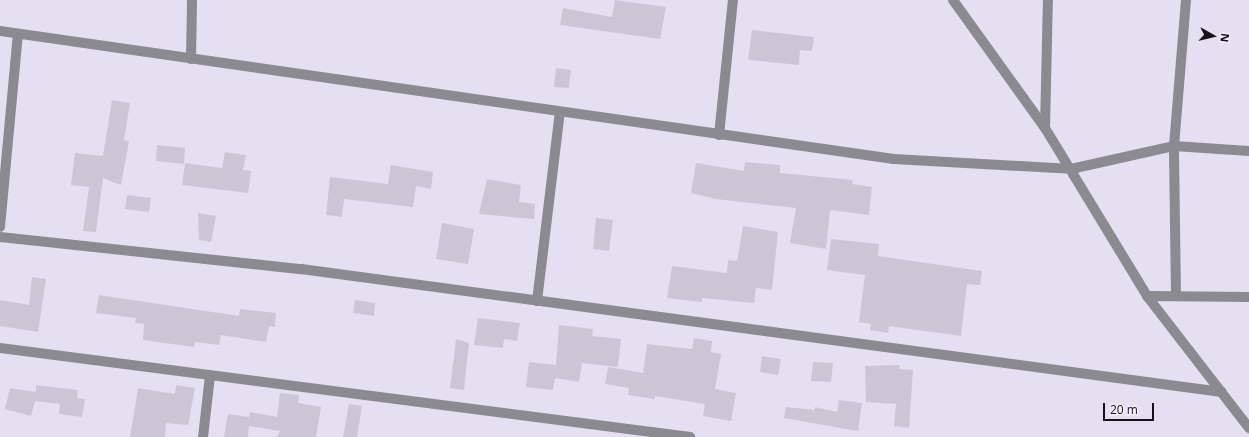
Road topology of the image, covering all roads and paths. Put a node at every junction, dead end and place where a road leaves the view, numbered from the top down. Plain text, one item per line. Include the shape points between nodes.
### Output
1 (192, 0) edge
2 (733, 0) edge
3 (953, 0) edge
4 (1048, 0) edge
5 (1186, 0) edge
6 (0, 31) edge
7 (18, 34) junction
8 (191, 59) junction
9 (560, 112) junction
10 (1045, 128) junction
11 (718, 134) junction
12 (1174, 146) junction
13 (1249, 151) edge
14 (1071, 169) junction
15 (0, 227) edge
16 (0, 237) edge
17 (1147, 296) junction
18 (1176, 296) junction
19 (1249, 297) edge
20 (537, 301) junction
21 (0, 348) edge
22 (210, 376) junction
23 (1222, 392) junction
24 (1249, 428) edge
25 (203, 437) edge
26 (690, 437) edge

1 - 8 street
2 - 11 street
3 - 10 street
4 - 10 street
5 - 12 street
6 - 7 street
7 - 8 street
7 - 15 street
8 - 9 street
9 - 11 street
9 - 20 street
10 - 14 street
11 - 14 street via 894,160
12 - 13 street
12 - 14 street
12 - 18 street
14 - 17 street
16 - 20 street via 301,269
17 - 18 street
17 - 23 street
18 - 19 street
20 - 23 street
21 - 22 street
22 - 25 street
22 - 26 street
23 - 24 street

